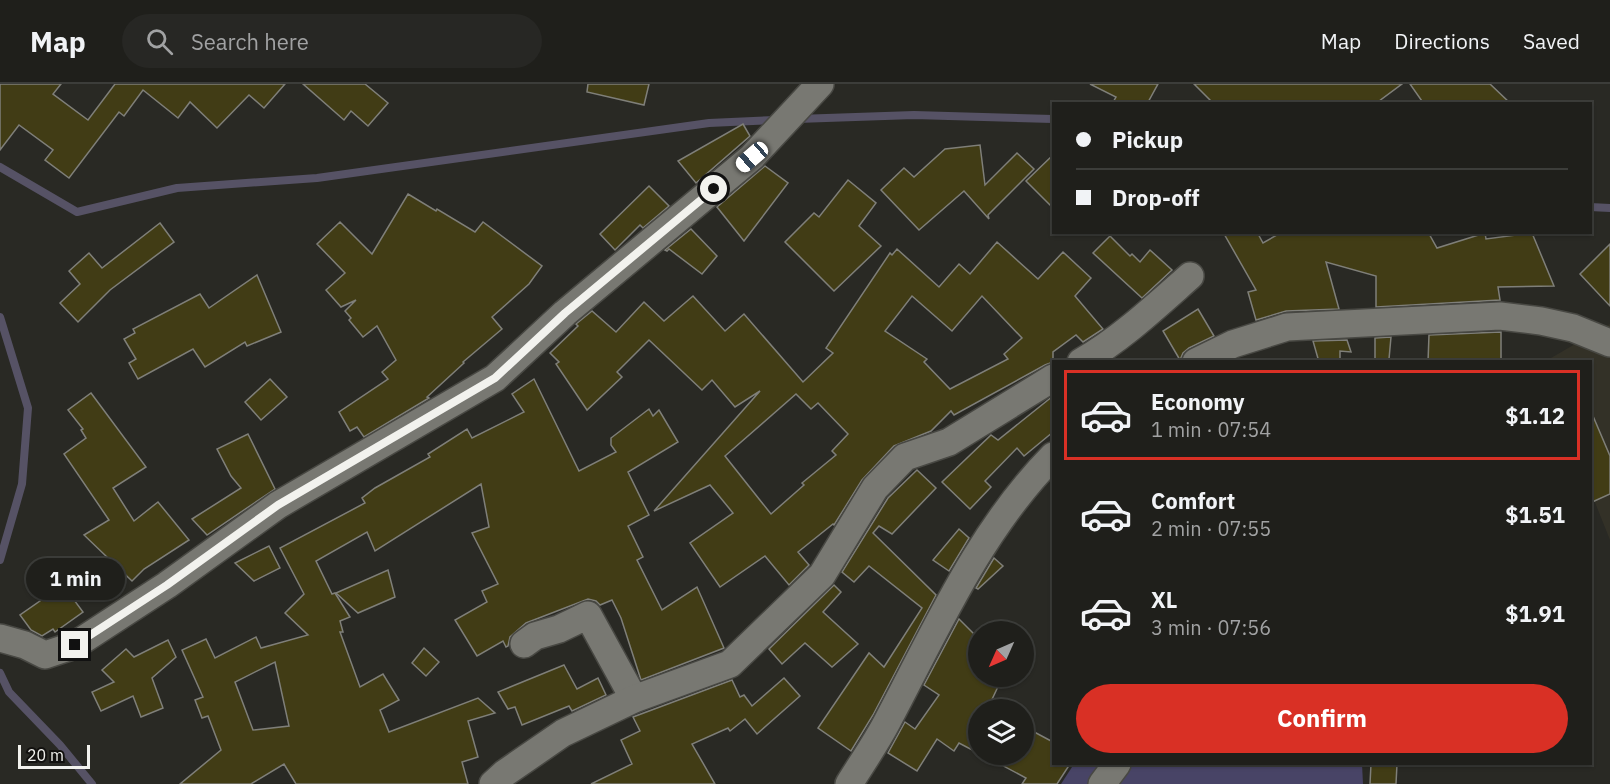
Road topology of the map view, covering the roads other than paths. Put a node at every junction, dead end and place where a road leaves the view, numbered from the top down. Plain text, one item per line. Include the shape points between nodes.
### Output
1 (820, 84) edge
2 (1190, 276) dead end
3 (1610, 343) edge
4 (1084, 360) edge
5 (1200, 360) edge
6 (1052, 379) edge
7 (1052, 457) edge
8 (0, 638) edge
9 (524, 644) dead end
10 (634, 699) junction
11 (1116, 765) edge
12 (493, 784) edge
13 (849, 784) edge
14 (1102, 784) edge

1 - 8 street via 740,168 565,313 495,378 278,505 75,645 45,655
2 - 4 street
3 - 5 street via 1574,328 1500,316 1287,327 1233,344
6 - 10 street via 949,442 905,458 875,488 822,575 729,664
7 - 13 street via 997,526 953,595 886,723
9 - 10 street via 588,615
10 - 12 street via 563,733
11 - 14 street

